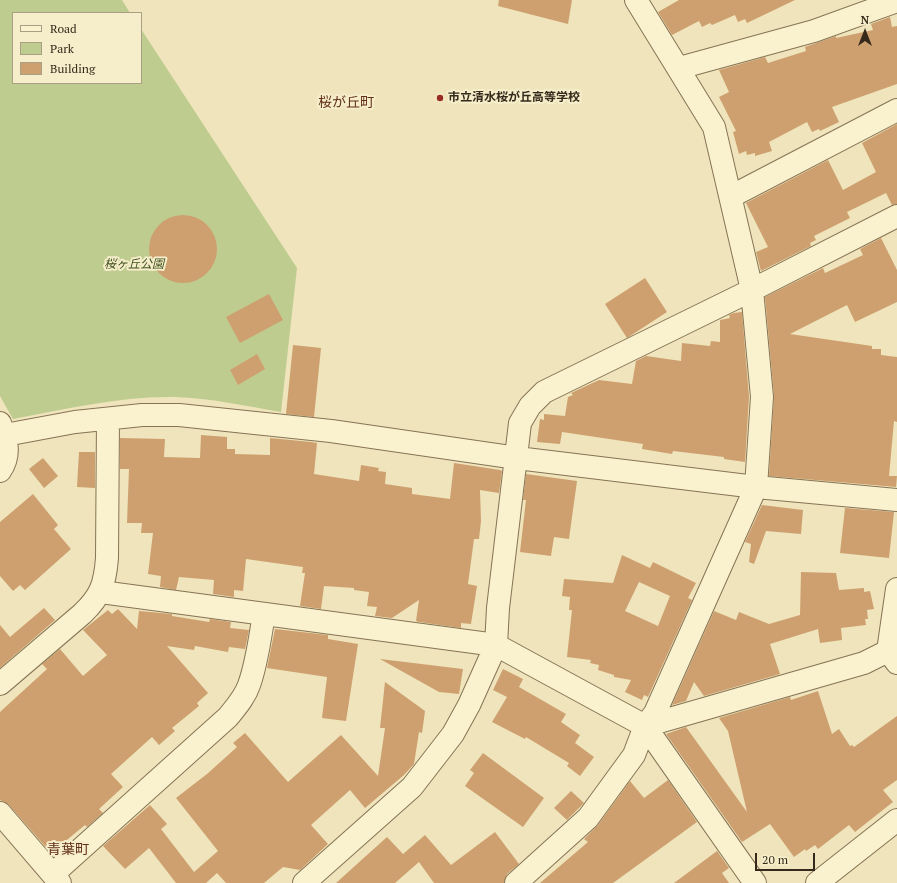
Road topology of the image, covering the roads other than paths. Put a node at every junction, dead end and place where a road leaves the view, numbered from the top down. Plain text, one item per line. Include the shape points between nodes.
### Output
1 (636, 0) edge
2 (897, 1) edge
3 (679, 68) junction
4 (897, 110) edge
5 (732, 196) junction
6 (897, 216) edge
7 (752, 290) junction
8 (108, 419) junction
9 (2, 432) edge
10 (517, 458) junction
11 (0, 472) edge
12 (756, 487) junction
13 (897, 500) edge
14 (897, 589) edge
15 (101, 592) junction
16 (264, 614) junction
17 (496, 645) junction
18 (892, 657) edge
19 (0, 684) edge
20 (645, 726) junction
21 (0, 813) edge
22 (897, 820) edge
23 (57, 879) edge
24 (304, 883) edge
25 (516, 883) edge
26 (755, 883) edge
27 (817, 883) edge

1 - 3 street
2 - 3 street via 814,31
3 - 5 street via 714,127
4 - 5 street
5 - 7 street
6 - 7 street
7 - 10 street via 544,392 530,406 520,423
7 - 12 street via 762,397
8 - 9 street
8 - 10 street via 142,415 220,418
8 - 15 street via 107,558
9 - 11 street via 8,450 6,463
10 - 12 street
10 - 17 street via 498,608
12 - 13 street
12 - 20 street via 655,713
14 - 18 street
15 - 16 street
15 - 19 street via 82,614
16 - 17 street
16 - 23 street via 253,671 241,701
17 - 20 street
17 - 24 street via 469,705 437,757 412,786
18 - 20 street
20 - 25 street via 634,754 588,818
20 - 26 street
21 - 23 street
22 - 27 street

